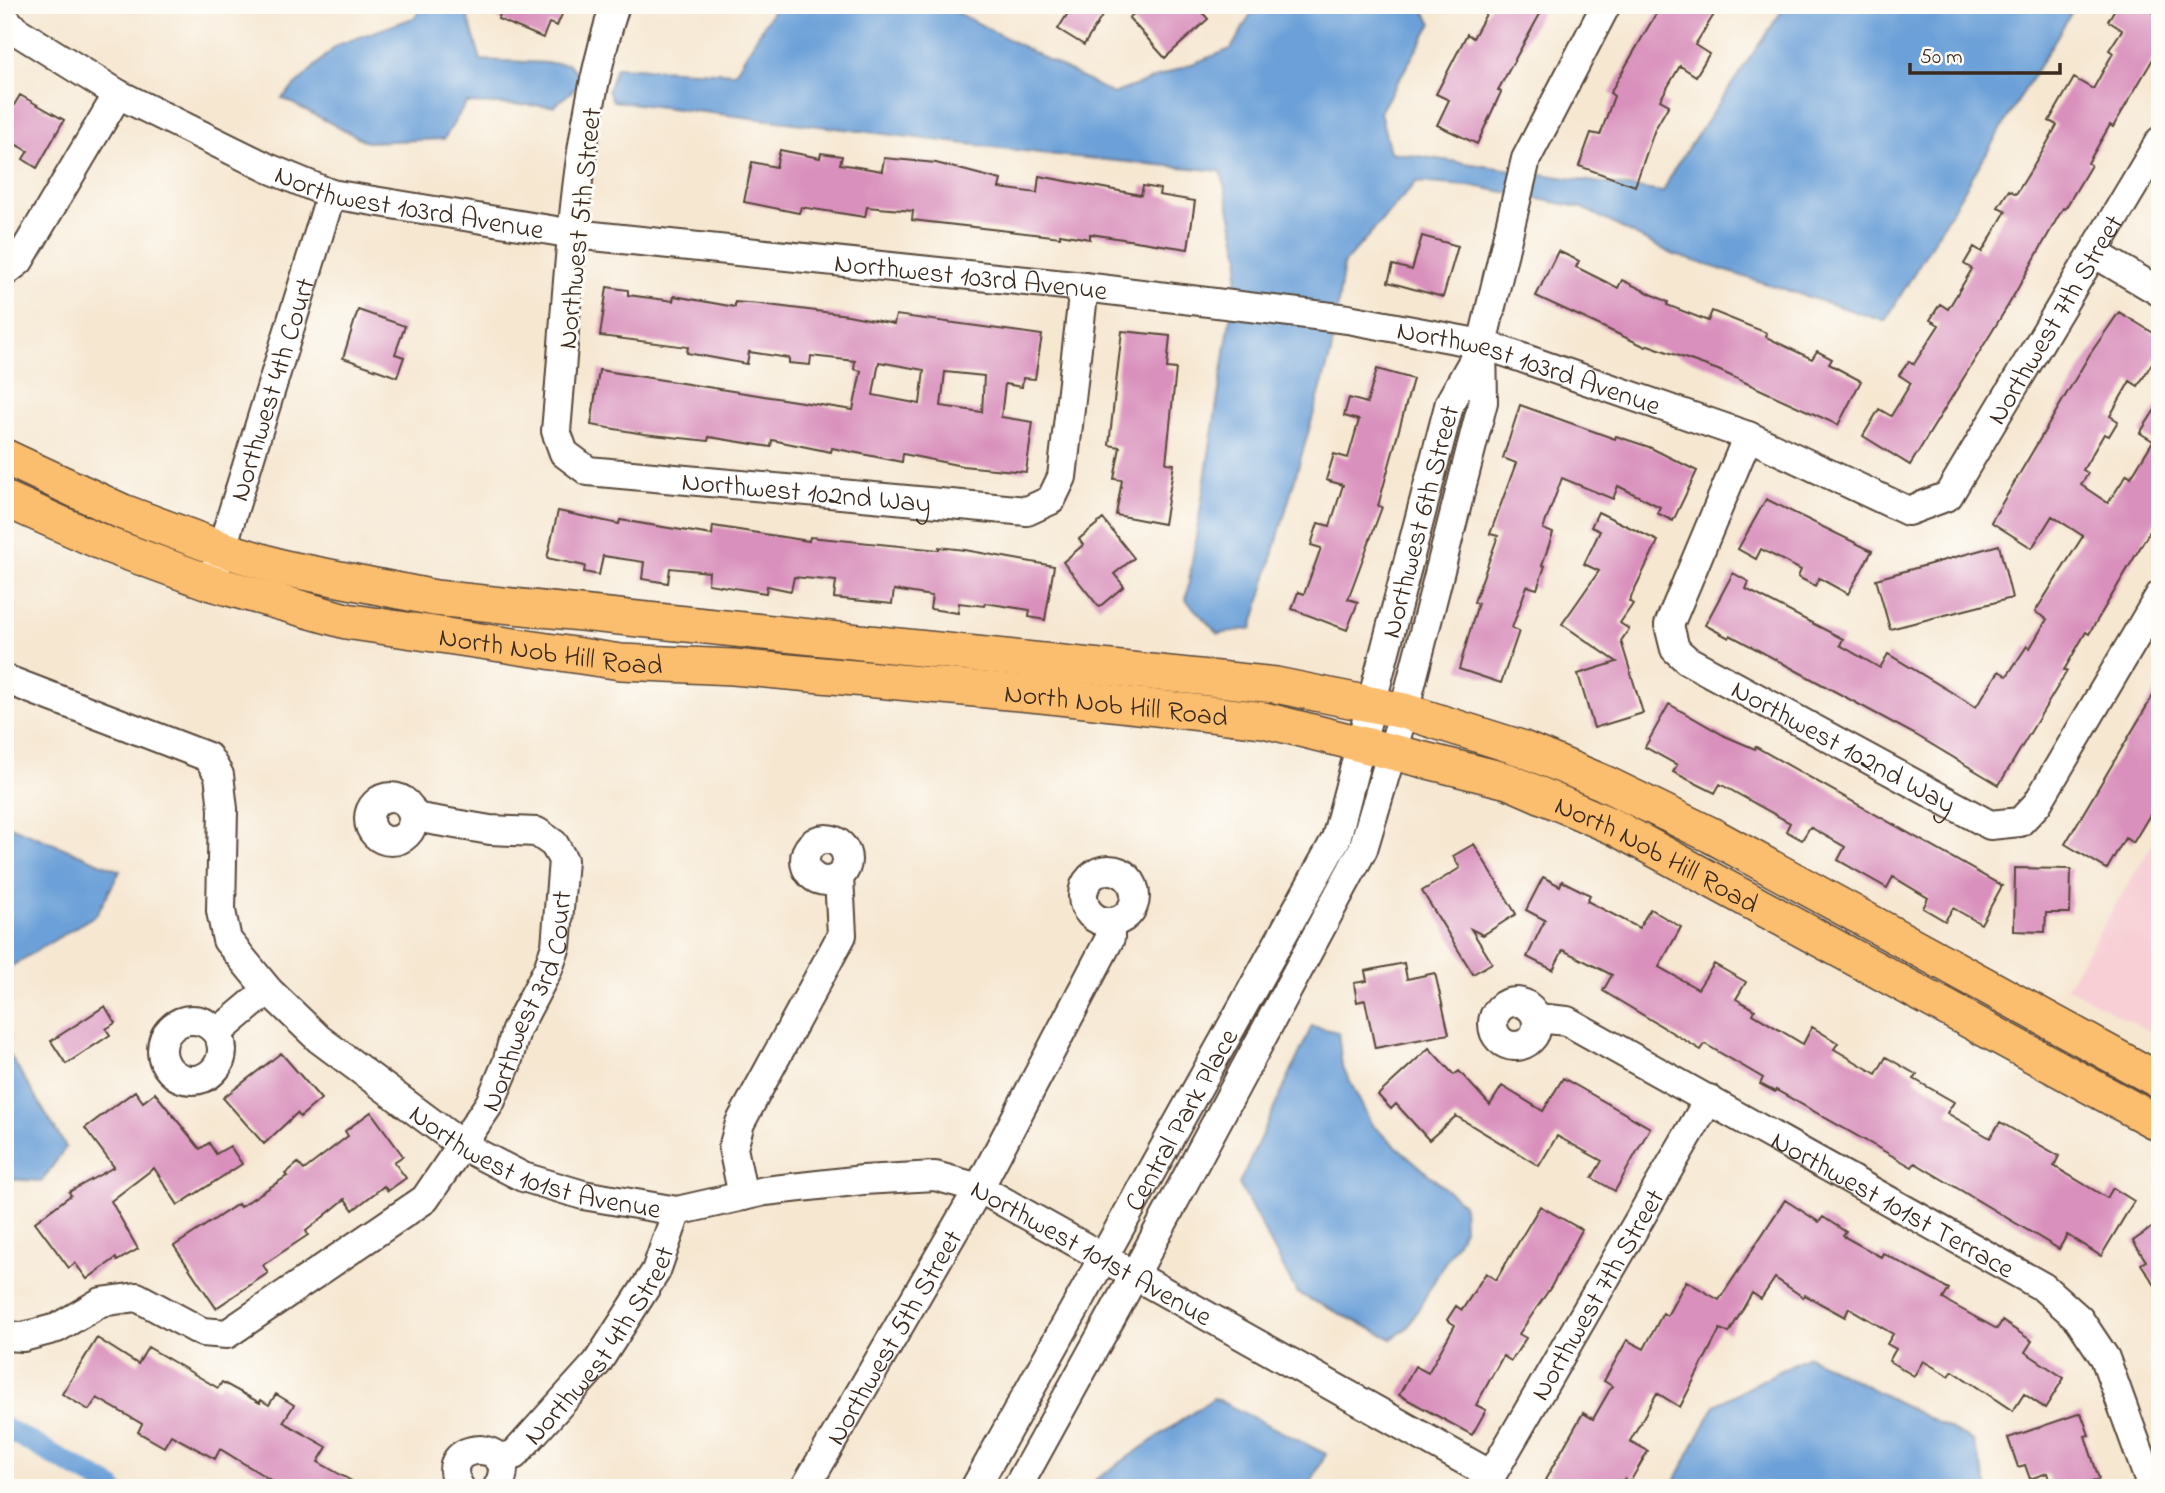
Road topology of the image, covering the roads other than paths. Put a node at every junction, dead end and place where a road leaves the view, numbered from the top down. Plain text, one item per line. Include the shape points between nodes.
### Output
1 (615, 5) edge
2 (1606, 5) edge
3 (5, 19) edge
4 (118, 94) junction
5 (2160, 141) edge
6 (331, 194) junction
7 (574, 234) junction
8 (2094, 253) junction
9 (5, 272) edge
10 (1084, 287) junction
11 (2160, 292) edge
12 (1482, 344) junction
13 (1748, 436) junction
14 (564, 453) joint
15 (5, 457) edge
16 (1948, 496) joint
17 (5, 499) edge
18 (222, 549) junction
19 (211, 583) junction
20 (2160, 595) edge
21 (5, 679) edge
22 (1388, 707) junction
23 (1377, 747) junction
24 (414, 817) dead end
25 (839, 877) dead end
26 (1110, 923) dead end
27 (268, 990) junction
28 (1536, 1018) dead end
29 (217, 1033) dead end
30 (2160, 1081) edge
31 (1709, 1099) junction
32 (2160, 1124) edge
33 (463, 1146) junction
34 (979, 1188) junction
35 (743, 1196) junction
36 (677, 1211) junction
37 (1102, 1258) junction
38 (1135, 1276) junction
39 (5, 1336) edge
40 (498, 1458) junction
41 (1487, 1481) edge
42 (460, 1488) edge
43 (497, 1488) edge
44 (805, 1488) edge
45 (975, 1488) edge
46 (1017, 1488) edge
47 (2152, 1488) edge

1 - 7 street, Northwest 5th Street via 600,54
2 - 12 street, Northwest 6th Street via 1525,159
3 - 4 street, Northwest 103rd Avenue via 15,30
4 - 6 street, Northwest 103rd Avenue
4 - 9 street via 19,261
5 - 8 street, Northwest 7th Street
6 - 7 street, Northwest 103rd Avenue
6 - 18 street, Northwest 4th Court
7 - 10 street, Northwest 103rd Avenue
7 - 14 street, Northwest 5th Street via 556,431
8 - 11 street
8 - 16 street, Northwest 7th Street
10 - 12 street, Northwest 103rd Avenue via 1348,320
10 - 14 street, Northwest 102nd Way via 1062,477 1051,500 1027,512 588,471
12 - 13 street, Northwest 103rd Avenue
12 - 22 street, Northwest 6th Street via 1483,402
13 - 16 street, Northwest 103rd Avenue via 1908,511
13 - 20 street, Northwest 102nd Way via 1669,625 1675,649 1687,660 1990,825 2020,822 2037,804
15 - 18 main road, North Nob Hill Road via 122,512
17 - 19 main road, North Nob Hill Road via 110,546
18 - 19 street, Northwest 4th Court
18 - 22 main road, North Nob Hill Road via 284,568 435,598 1276,685
19 - 23 main road, North Nob Hill Road via 346,621 621,662 733,667 1054,696 1264,720
21 - 27 street, Northwest 101st Avenue via 208,757 219,775 222,798 221,911 227,940
22 - 23 street, Northwest 6th Street
22 - 30 main road, North Nob Hill Road via 1521,748 1604,783 1711,835
23 - 32 main road, North Nob Hill Road via 1508,781 1614,827
23 - 37 street, Central Park Place via 1336,839
23 - 38 street, Central Park Place via 1363,849
24 - 33 street, Northwest 3rd Court via 490,830 537,832 554,844 563,860 556,946 548,969 516,1030 508,1063 490,1103
25 - 35 street via 842,935 740,1123 733,1148
26 - 34 street, Northwest 5th Street via 1110,937
27 - 29 street
27 - 33 street, Northwest 101st Avenue via 318,1039
28 - 31 street, Northwest 101st Terrace via 1567,1021
31 - 41 street, Northwest 7th Street
31 - 47 street, Northwest 101st Terrace via 2043,1287 2079,1318 2105,1358
33 - 36 street, Northwest 101st Avenue via 523,1177 583,1195
33 - 39 street, Northwest 3rd Court via 425,1199 227,1334 202,1332 137,1297 101,1302 57,1328 23,1337
34 - 35 street, Northwest 101st Avenue via 935,1176
34 - 37 street, Northwest 101st Avenue
34 - 44 street, Northwest 5th Street
35 - 36 street, Northwest 101st Avenue
36 - 40 street, Northwest 4th Street via 656,1271 597,1363 514,1455
37 - 38 street, Northwest 101st Avenue
37 - 45 street, Central Park Place
38 - 41 street, Northwest 101st Avenue
38 - 46 street, Central Park Place
40 - 42 street, Northwest 4th Street via 484,1449 461,1456 454,1471
40 - 43 street, Northwest 4th Street via 502,1473

